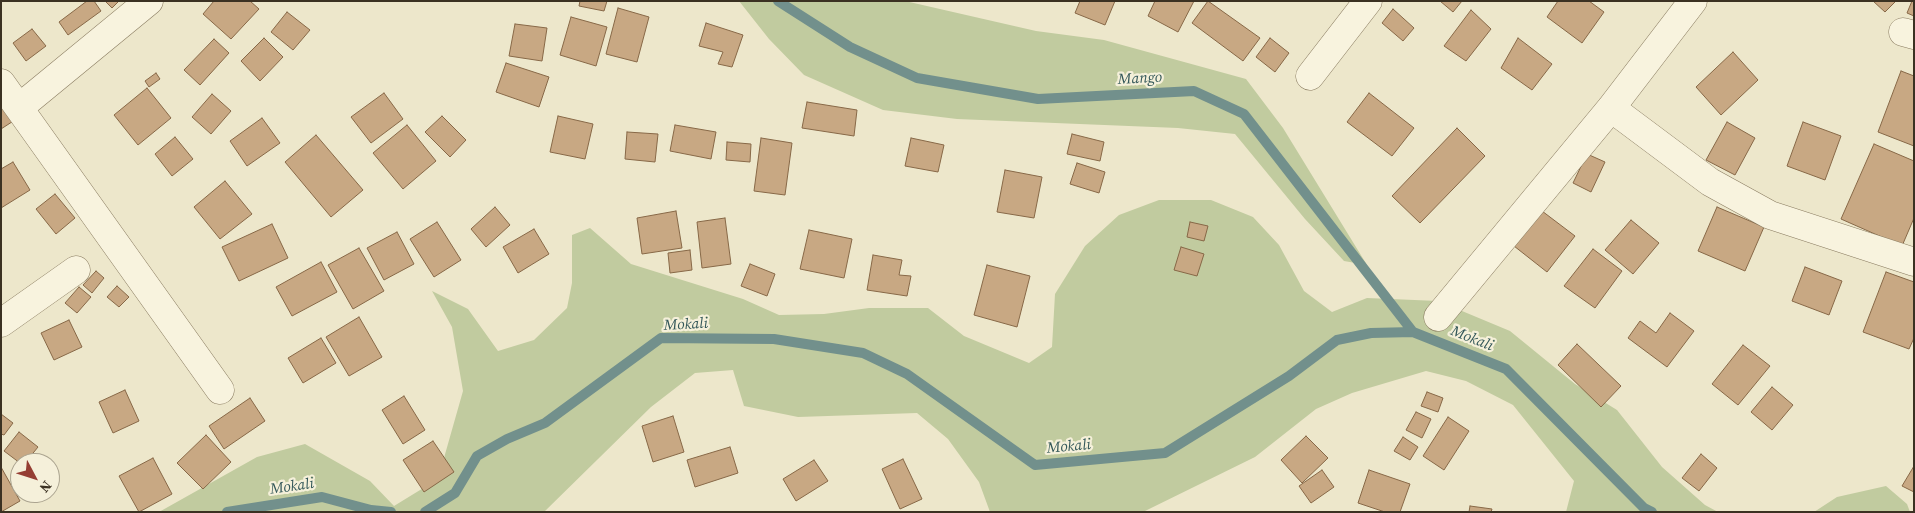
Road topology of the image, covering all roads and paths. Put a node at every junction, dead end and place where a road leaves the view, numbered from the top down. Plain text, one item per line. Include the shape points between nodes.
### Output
1 (150, 1) edge
2 (1368, 1) edge
3 (1692, 1) edge
4 (1310, 76) dead end
5 (1, 83) edge
6 (20, 107) junction
7 (1611, 108) junction
8 (1914, 262) edge
9 (76, 270) dead end
10 (1438, 317) dead end
11 (1, 323) edge
12 (220, 390) dead end

1 - 6 street
2 - 4 street
3 - 7 street
5 - 6 street
6 - 12 street
7 - 8 street via 1710,182 1770,215
7 - 10 street
9 - 11 street

